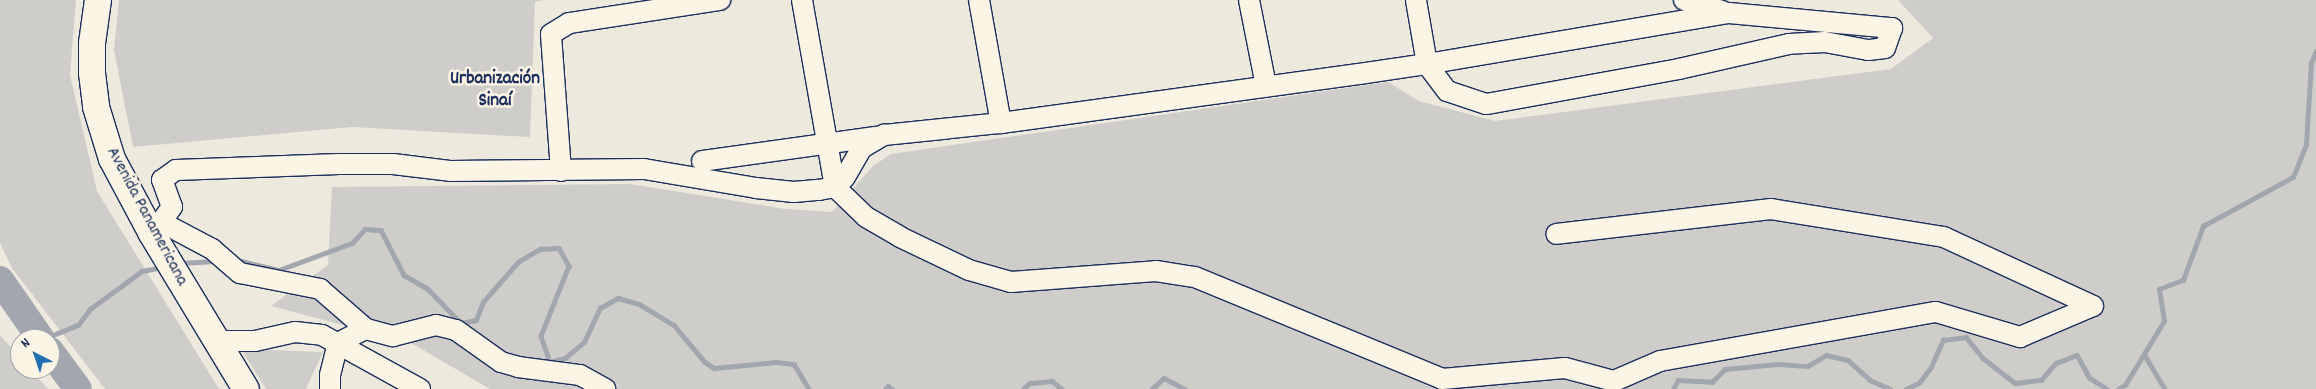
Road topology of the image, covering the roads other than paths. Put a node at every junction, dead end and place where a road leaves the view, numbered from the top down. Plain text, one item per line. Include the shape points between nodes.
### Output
1 (98, 0) edge
2 (720, 0) edge
3 (802, 0) edge
4 (979, 0) edge
5 (1249, 0) edge
6 (1416, 0) edge
7 (1684, 0) edge
8 (1729, 13) junction
9 (1427, 64) junction
10 (1266, 86) junction
11 (1001, 123) junction
12 (884, 135) junction
13 (828, 145) junction
14 (702, 161) dead end
15 (561, 172) junction
16 (835, 187) junction
17 (154, 228) junction
18 (1556, 234) dead end
19 (366, 329) junction
20 (215, 341) junction
21 (338, 344) junction
22 (1450, 384) edge
23 (246, 389) edge
24 (330, 389) edge
25 (420, 389) edge
26 (604, 389) edge

1 - 17 main road, Avenida Panamericana via 92,43 96,106 112,159
2 - 15 street via 569,23 551,34
3 - 13 street
4 - 11 street
5 - 10 street
6 - 9 street
7 - 8 street
8 - 9 street
8 - 9 street via 1892,28 1885,48 1868,50 1825,42 1789,44 1679,69 1486,104 1447,90
9 - 10 street
10 - 11 street
11 - 12 street
12 - 13 street
12 - 16 street via 862,148 845,177
13 - 14 street
13 - 16 street
15 - 16 street via 644,169 794,192
15 - 17 street via 450,171 393,164 176,170 162,180 172,207
16 - 22 street via 866,217 969,270 1011,282 1156,271 1195,277
17 - 19 street via 212,249 240,273 320,290
17 - 20 main road, Avenida Panamericana via 179,280
18 - 22 street via 1771,209 1944,237 2093,306 2020,337 1936,312 1660,361 1614,380 1565,368
19 - 21 street
19 - 26 street via 392,336 436,325 456,330 501,362 518,368 580,374
20 - 21 street via 255,341 295,332 322,335
20 - 23 main road, Avenida Panamericana
21 - 24 street
21 - 25 street

